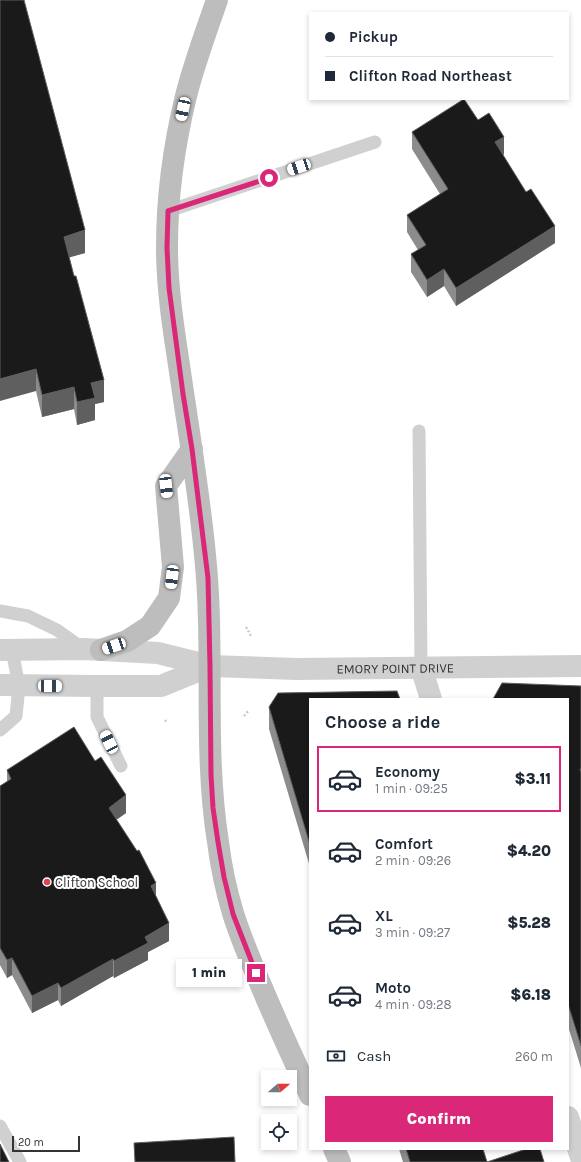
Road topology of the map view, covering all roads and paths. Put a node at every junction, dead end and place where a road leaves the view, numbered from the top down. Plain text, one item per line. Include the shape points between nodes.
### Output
1 (217, 0) edge
2 (375, 142) dead end
3 (168, 211) junction
4 (419, 431) dead end
5 (192, 449) junction
6 (0, 611) edge
7 (246, 627) dead end
8 (251, 636) dead end
9 (6, 650) edge
10 (92, 650) junction
11 (210, 666) junction
12 (581, 666) edge
13 (421, 667) junction
14 (10, 685) edge
15 (97, 686) junction
16 (431, 698) edge
17 (249, 710) dead end
18 (244, 716) dead end
19 (0, 730) edge
20 (121, 766) dead end
21 (309, 1093) edge
22 (569, 1120) edge
23 (0, 1126) edge
24 (334, 1150) edge
25 (581, 1158) edge
26 (20, 1162) edge
27 (340, 1162) edge

1 - 3 main road via 186,96 172,172
2 - 3 lane
3 - 5 main road via 169,288
4 - 13 lane
5 - 10 main road via 166,486 174,566 169,598 150,626 127,641
5 - 11 main road via 208,578
6 - 10 lane via 28,616
7 - 8 path
9 - 10 street
9 - 14 lane
10 - 11 street via 158,653
11 - 13 street, EMORY POINT DRIVE via 296,669
11 - 15 street via 161,686
11 - 21 main road via 213,808 224,877 233,914 245,946
12 - 13 street, EMORY POINT DRIVE
13 - 16 street
14 - 15 street
14 - 19 lane via 16,716
15 - 20 lane via 97,717
17 - 18 path
22 - 25 street
23 - 26 lane
24 - 27 main road

